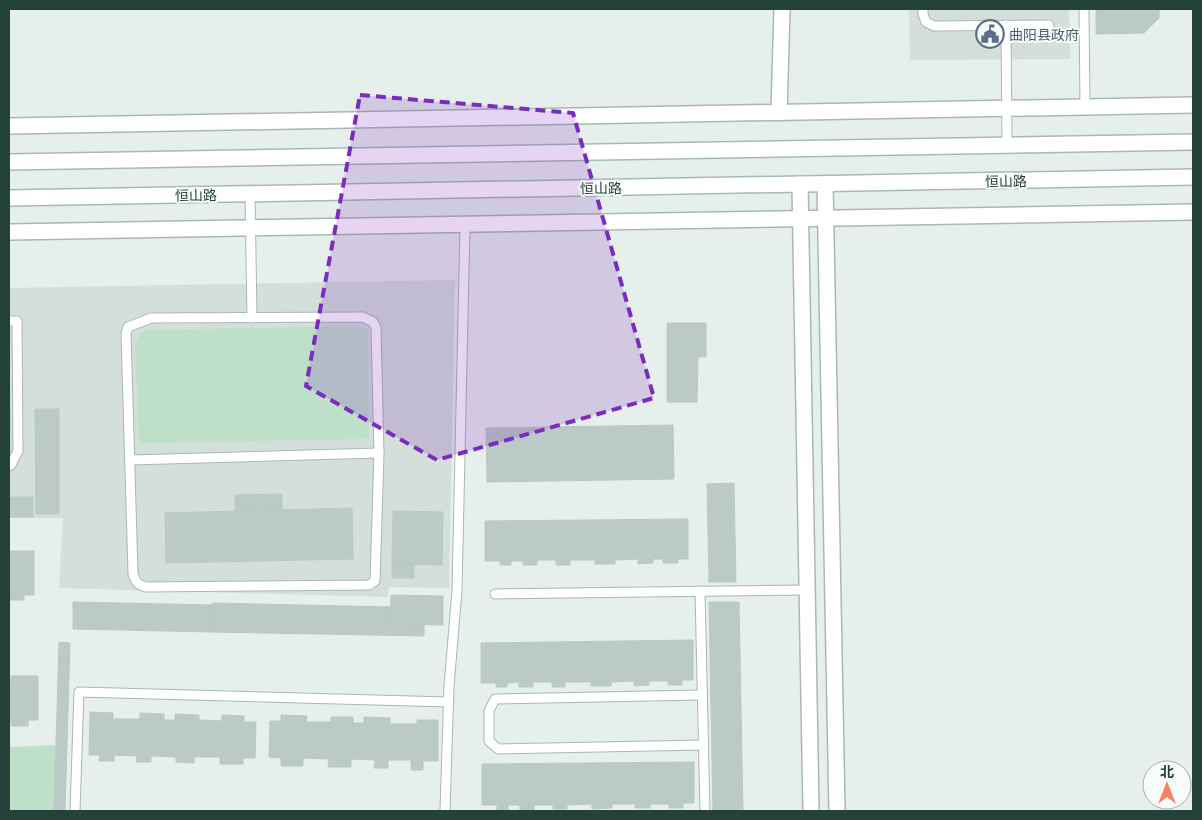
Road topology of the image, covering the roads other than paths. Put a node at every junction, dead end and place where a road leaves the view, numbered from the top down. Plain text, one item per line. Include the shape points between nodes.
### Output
1 (782, 9) edge
2 (923, 9) edge
3 (1084, 9) edge
4 (1006, 25) junction
5 (1049, 25) dead end
6 (1193, 105) edge
7 (1085, 107) junction
8 (1006, 108) junction
9 (779, 112) junction
10 (9, 126) edge
11 (1193, 142) edge
12 (1007, 145) junction
13 (9, 162) edge
14 (1193, 177) edge
15 (800, 184) junction
16 (825, 184) junction
17 (250, 194) junction
18 (9, 198) edge
19 (1193, 212) edge
20 (826, 218) junction
21 (800, 219) junction
22 (465, 224) junction
23 (250, 228) junction
24 (9, 232) edge
25 (252, 318) junction
26 (9, 321) edge
27 (379, 452) junction
28 (130, 460) junction
29 (9, 466) edge
30 (807, 590) junction
31 (700, 591) junction
32 (495, 594) dead end
33 (702, 695) junction
34 (449, 702) junction
35 (703, 745) junction
36 (75, 811) edge
37 (445, 811) edge
38 (705, 811) edge
39 (811, 811) edge
40 (837, 811) edge

1 - 9 street
2 - 4 lane via 926,22 934,26
3 - 7 lane
4 - 5 lane
4 - 8 lane
6 - 7 street
7 - 8 street
8 - 9 street
8 - 12 lane
9 - 10 street
11 - 12 street
12 - 13 street
14 - 16 street, 恒山路
15 - 16 street, 恒山路
15 - 17 street, 恒山路
15 - 21 street
16 - 20 street
17 - 18 street, 恒山路
17 - 23 lane
19 - 20 street
20 - 21 street
20 - 40 street
21 - 22 street
21 - 30 street
22 - 23 street
22 - 34 lane via 457,590
23 - 24 street
23 - 25 lane
25 - 27 lane via 363,317 373,322 376,328
25 - 28 lane via 151,318 128,327
26 - 29 lane via 16,321 18,451
27 - 28 lane
27 - 28 lane via 376,571 375,581 369,585 140,586 134,574
30 - 31 lane
30 - 39 street
31 - 32 lane
31 - 33 lane
33 - 35 lane
33 - 35 lane via 495,699 489,711 489,741 498,749
34 - 36 lane via 79,692
34 - 37 lane
35 - 38 lane

